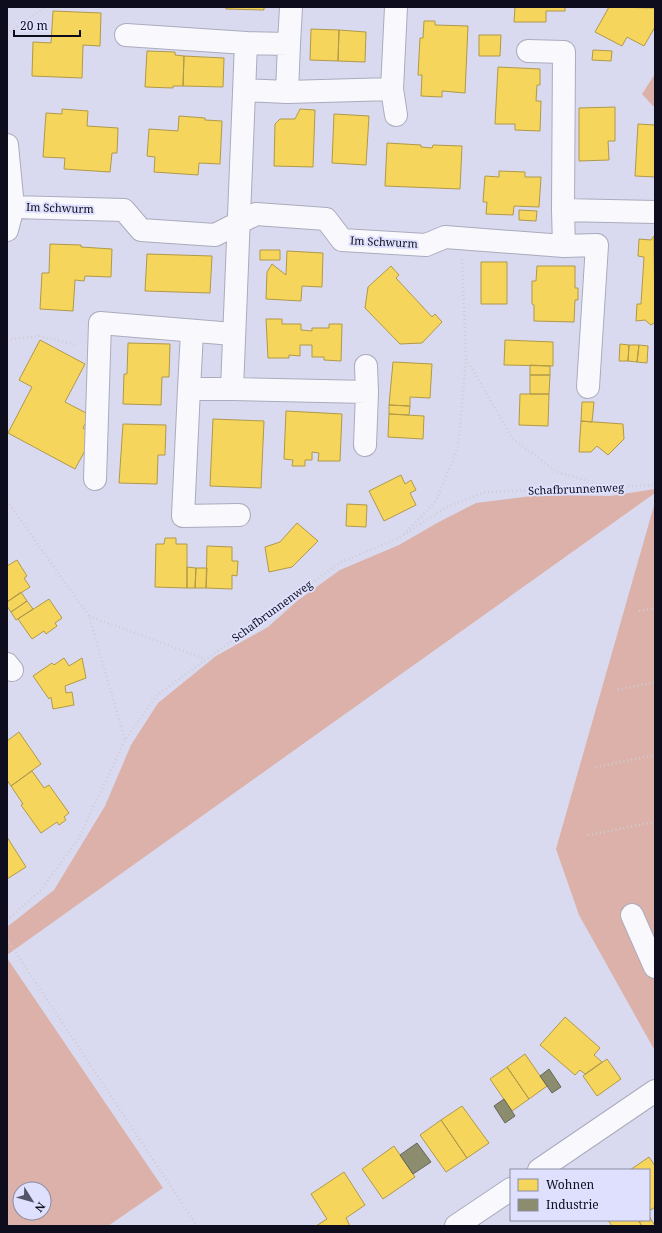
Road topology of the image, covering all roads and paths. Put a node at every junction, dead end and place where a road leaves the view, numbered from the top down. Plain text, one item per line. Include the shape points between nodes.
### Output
1 (45, 7) edge
2 (291, 7) edge
3 (396, 7) edge
4 (7, 34) edge
5 (126, 35) dead end
6 (246, 43) junction
7 (289, 44) junction
8 (528, 51) dead end
9 (392, 89) junction
10 (245, 90) junction
11 (287, 92) junction
12 (396, 115) dead end
13 (7, 145) edge
14 (13, 207) junction
15 (563, 210) junction
16 (600, 210) junction
17 (655, 212) edge
18 (238, 223) junction
19 (7, 230) edge
20 (461, 239) junction
21 (597, 244) junction
22 (564, 246) junction
23 (192, 332) junction
24 (233, 334) junction
25 (7, 340) edge
26 (99, 350) junction
27 (466, 358) junction
28 (366, 366) dead end
29 (588, 387) dead end
30 (189, 388) junction
31 (232, 389) junction
32 (367, 392) junction
33 (365, 445) dead end
34 (95, 479) dead end
35 (655, 485) edge
36 (611, 487) junction
37 (7, 501) edge
38 (239, 515) dead end
39 (399, 538) junction
40 (655, 608) edge
41 (639, 611) dead end
42 (89, 616) junction
43 (206, 659) junction
44 (655, 682) edge
45 (618, 690) dead end
46 (125, 740) junction
47 (655, 755) edge
48 (596, 767) dead end
49 (655, 822) edge
50 (588, 835) dead end
51 (632, 915) dead end
52 (7, 920) edge
53 (7, 939) edge
54 (655, 967) edge
55 (655, 1091) edge
56 (540, 1169) edge
57 (510, 1190) edge
58 (197, 1226) edge
59 (456, 1226) edge

1 - 4 path
2 - 7 street
3 - 9 street
5 - 6 street
6 - 7 street
6 - 10 street
7 - 11 street
8 - 15 street via 564,52
9 - 11 street
9 - 12 street
10 - 11 street
10 - 18 street
13 - 14 street
14 - 18 street, Im Schwurm via 124,210 141,230 215,235
14 - 19 street
15 - 16 street
15 - 22 street
16 - 17 street
16 - 21 street
18 - 20 street, Im Schwurm via 256,214 264,214 326,219 342,240 426,245 446,238
18 - 24 street
20 - 22 street, Im Schwurm
20 - 27 path
21 - 22 street, Im Schwurm
21 - 29 street
23 - 24 street
23 - 26 street via 102,314
23 - 30 street
24 - 31 street
25 - 26 path via 39,336
26 - 34 street
27 - 36 path via 512,438 557,472
27 - 39 path via 458,447 436,501
28 - 32 street
30 - 31 street
30 - 38 street via 183,516
31 - 32 street
32 - 33 street
35 - 36 path, Schafbrunnenweg
36 - 39 path, Schafbrunnenweg via 485,492 447,507
37 - 42 path
39 - 43 path, Schafbrunnenweg via 341,562
40 - 41 path
42 - 43 path
42 - 46 path
43 - 46 path, Schafbrunnenweg via 157,694
44 - 45 path
46 - 52 path, Schafbrunnenweg via 79,838 41,890
47 - 48 path
49 - 50 path
51 - 54 street
53 - 58 path
55 - 56 street
57 - 59 street

